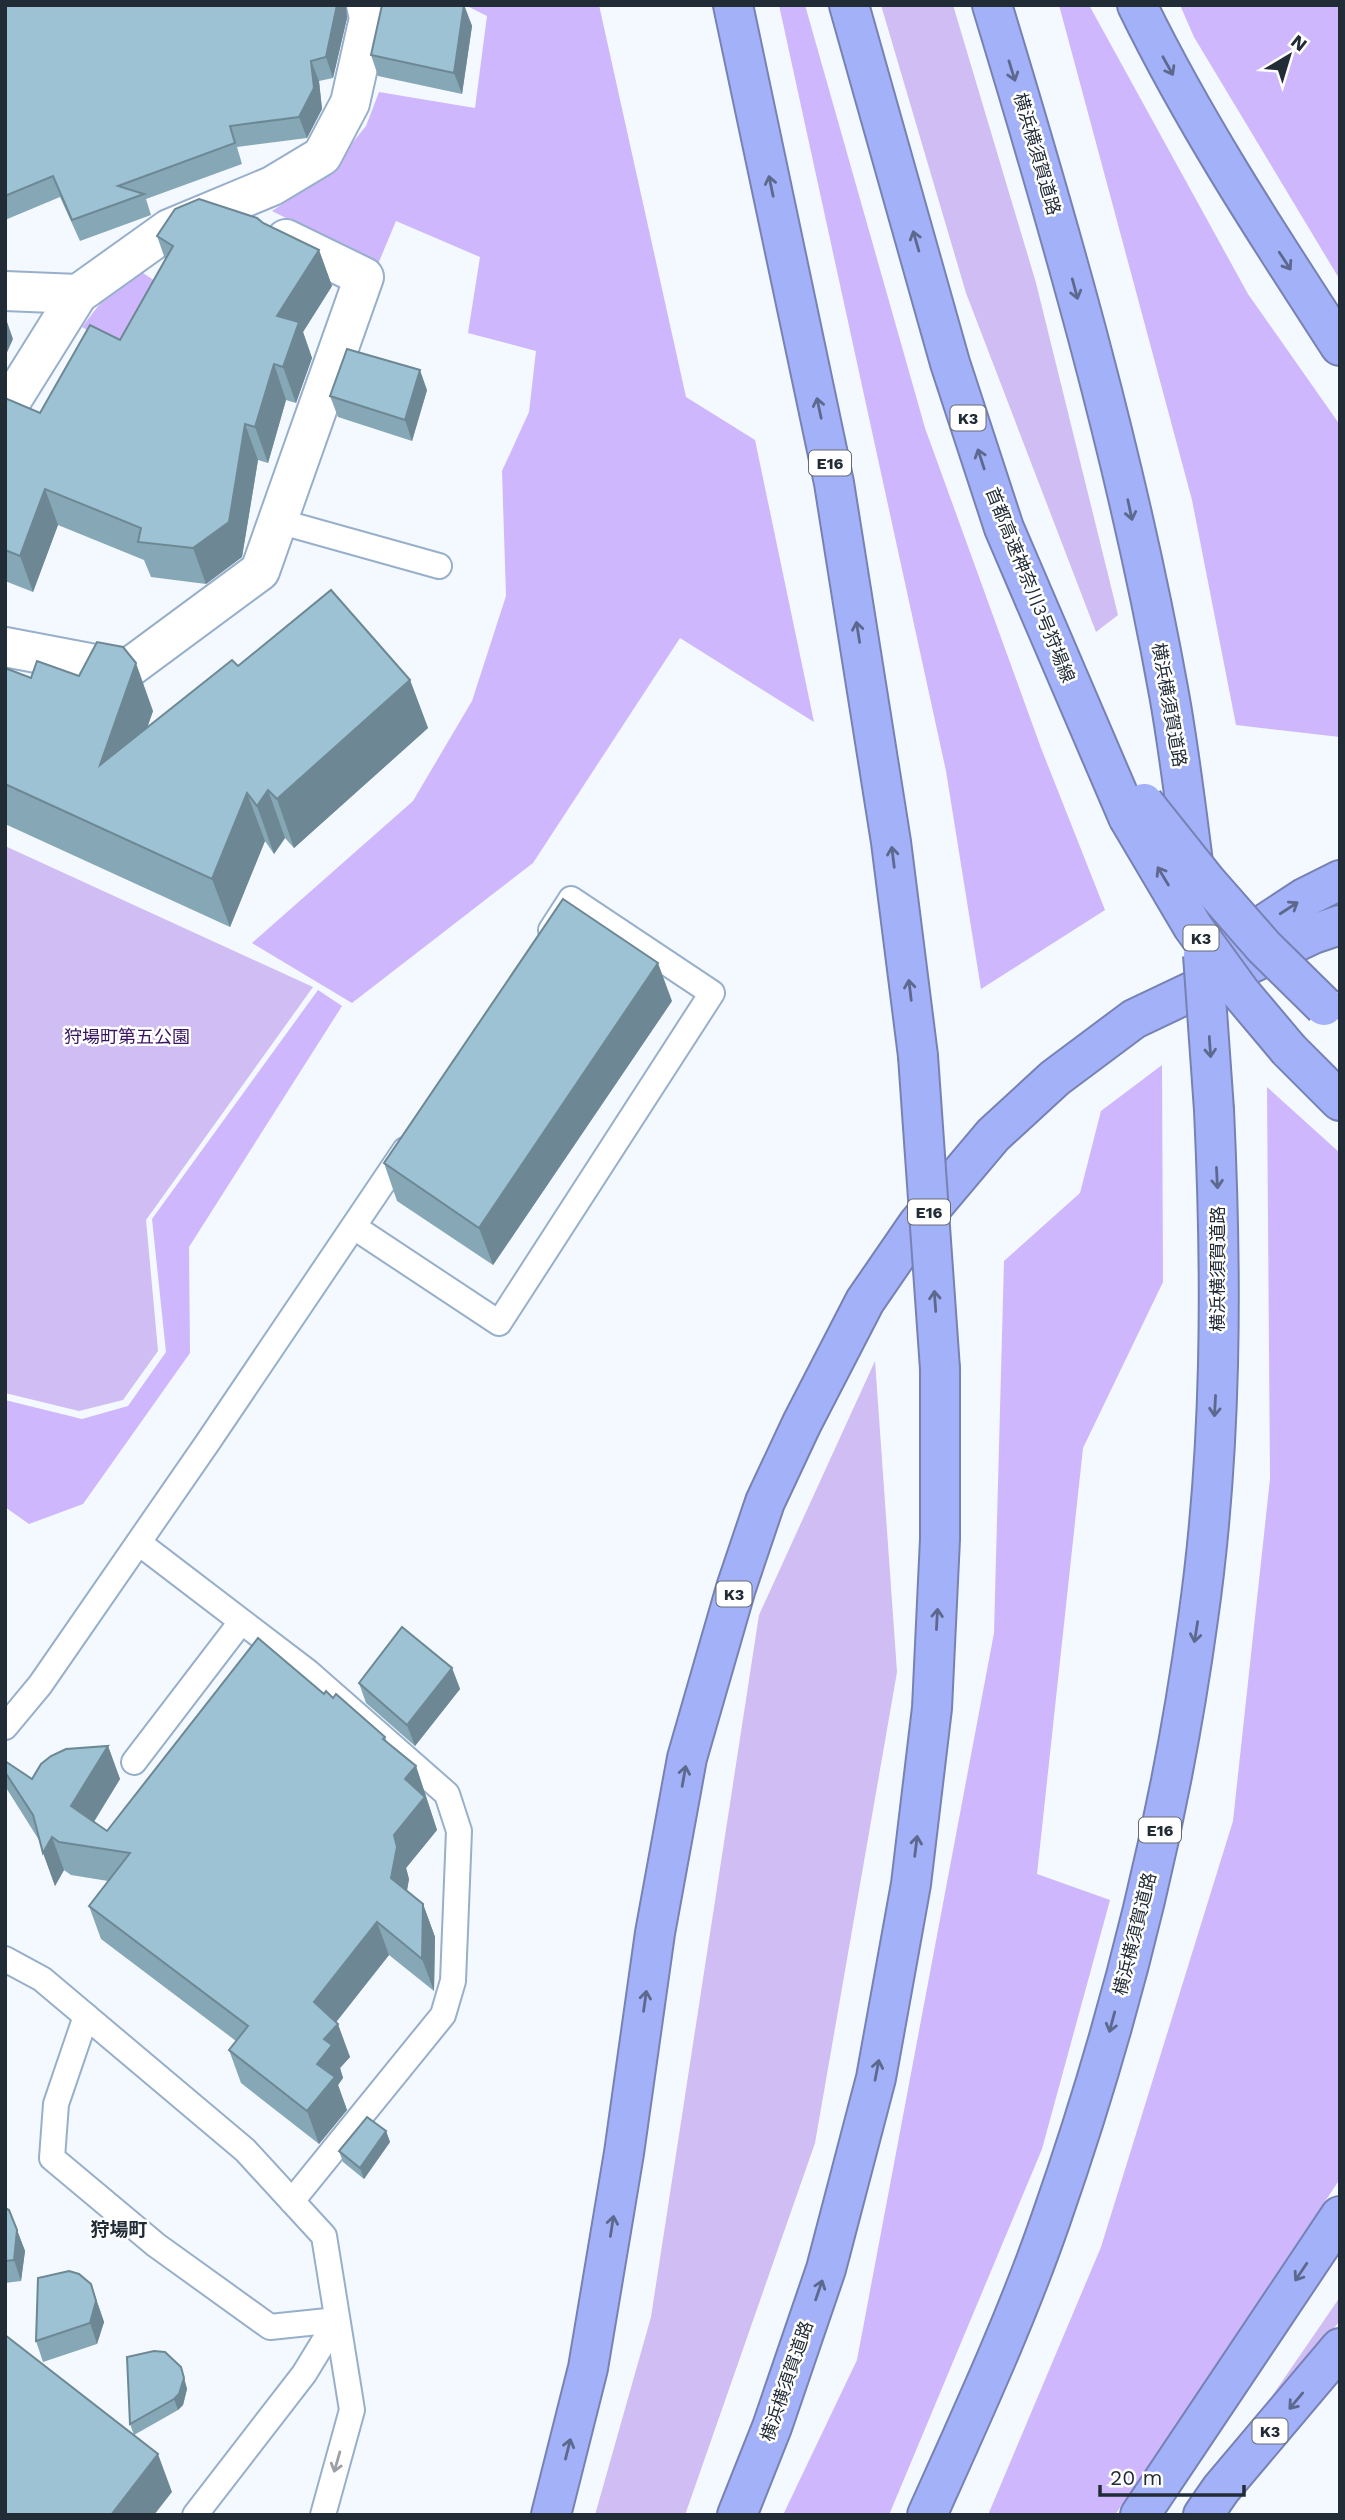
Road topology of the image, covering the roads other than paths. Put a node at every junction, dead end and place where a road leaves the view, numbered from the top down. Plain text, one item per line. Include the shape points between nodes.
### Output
1 (366, 5) edge
2 (733, 5) edge
3 (849, 5) edge
4 (992, 5) edge
5 (1138, 5) edge
6 (286, 239) edge
7 (5, 291) edge
8 (78, 294) junction
9 (1340, 346) edge
10 (5, 411) edge
11 (278, 521) junction
12 (439, 566) dead end
13 (5, 647) edge
14 (1136, 810) junction
15 (1340, 880) edge
16 (1340, 925) edge
17 (541, 944) edge
18 (1332, 1012) edge
19 (1134, 1019) junction
20 (1340, 1101) edge
21 (421, 1125) edge
22 (354, 1227) junction
23 (139, 1543) junction
24 (241, 1622) junction
25 (5, 1727) edge
26 (134, 1762) dead end
27 (5, 1959) edge
28 (86, 2016) junction
29 (292, 2201) junction
30 (1340, 2216) edge
31 (337, 2320) junction
32 (1340, 2348) edge
33 (195, 2515) edge
34 (323, 2515) edge
35 (551, 2515) edge
36 (737, 2515) edge
37 (927, 2515) edge
38 (1140, 2515) edge
39 (1203, 2515) edge

1 - 8 street via 369,18 350,103 322,156 272,186 169,229
36 -> 2 highway, 横浜横須賀道路 / E16, bridge via 826,2269 876,2078 909,1897 932,1708 940,1539 940,1369 918,1056 891,842 834,483
14 -> 3 highway, 首都高速神奈川3号狩場線 / K3 via 1074,695 1004,528 950,363
4 -> 37 highway, 横浜横須賀道路 / E16, bridge via 1049,190 1121,463 1169,695 1199,902 1218,1192 1218,1346 1212,1485 1199,1617 1148,1888 1098,2073 1050,2222 991,2372
5 -> 9 highway via 1167,65 1244,197
6 - 11 street via 364,277
7 - 8 street
8 - 10 street
11 - 12 lane
11 - 13 street via 260,571 126,670
14 - 18 highway, bridge via 1264,947
20 -> 14 highway, K3, bridge via 1289,1050 1193,927
19 -> 15 highway via 1237,942
16 - 19 highway, K3
17 - 22 lane via 571,899 712,993 499,1324
35 -> 19 highway, K3 via 588,2368 655,1933 687,1758 765,1502 865,1301 918,1224 993,1135 1055,1078
21 - 22 lane
22 - 23 lane
23 - 24 lane
23 - 25 lane via 40,1685
24 - 26 lane
24 - 29 lane via 308,1672 447,1794 459,1832 453,1981 443,2015
27 - 28 lane via 42,1979
28 - 29 lane via 245,2150
28 - 31 lane via 56,2104 52,2158 156,2245 270,2327
29 - 31 lane via 324,2236
30 -> 38 highway
31 - 33 lane via 304,2374
31 -> 34 lane via 352,2410
32 -> 39 highway, K3

